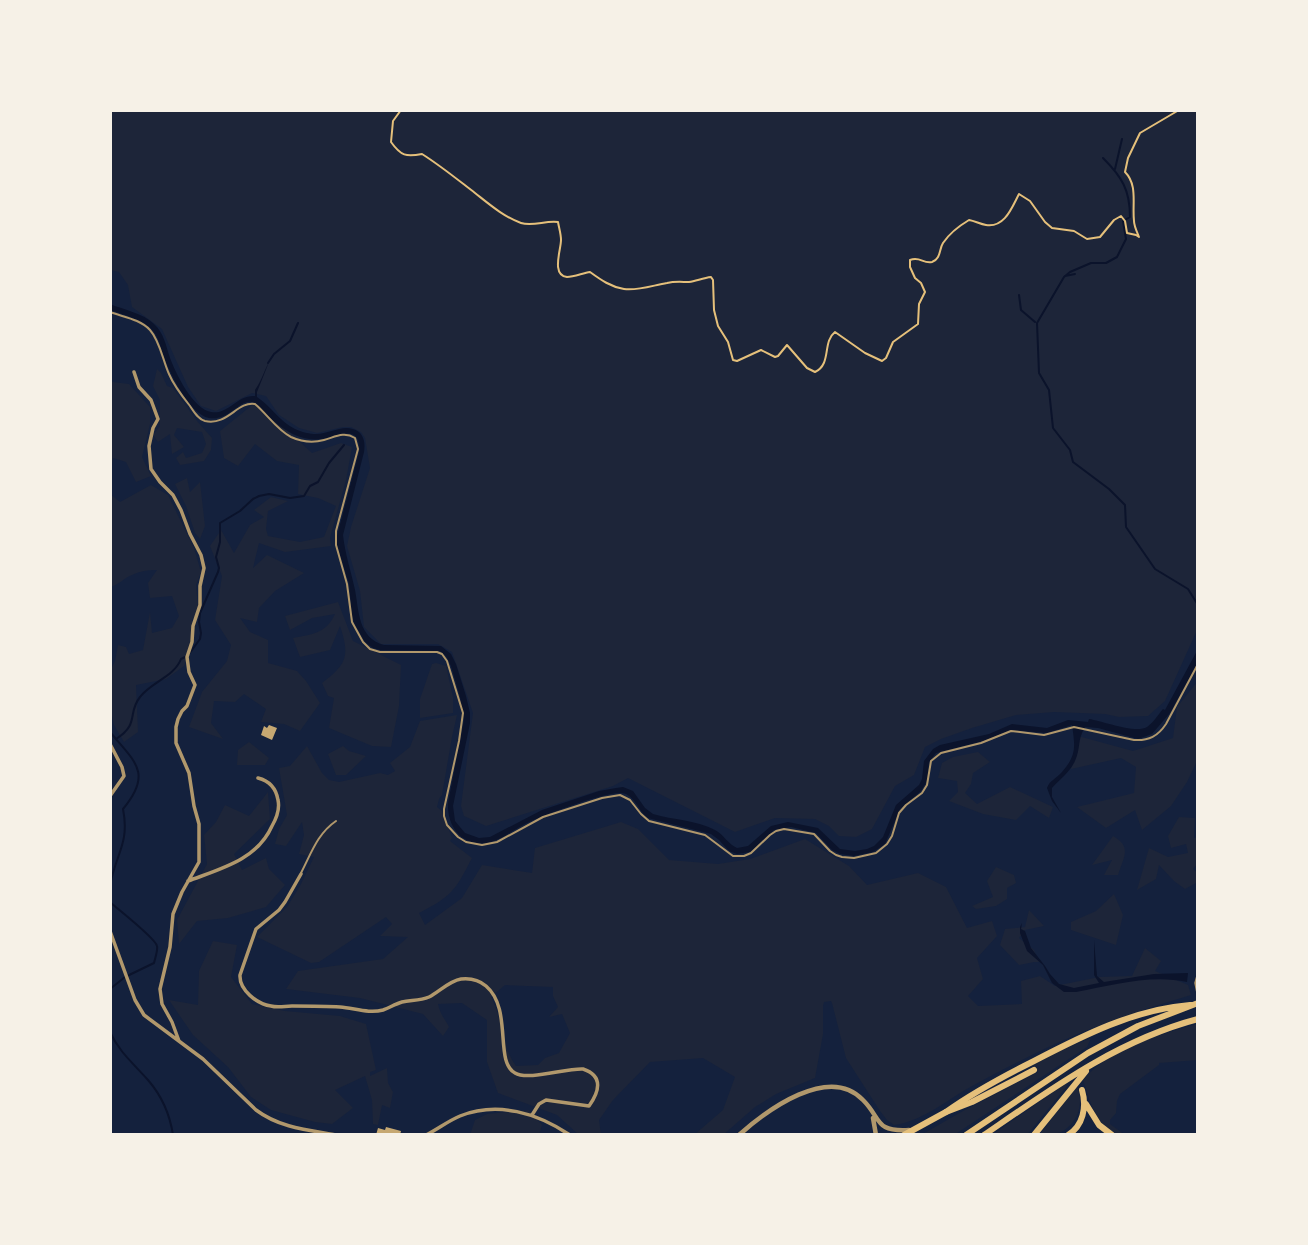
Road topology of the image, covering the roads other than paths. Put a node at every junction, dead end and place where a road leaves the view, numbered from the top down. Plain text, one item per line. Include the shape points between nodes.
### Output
1 (110, 312) edge
2 (134, 372) dead end
3 (1198, 664) edge
4 (110, 744) edge
5 (258, 778) dead end
6 (110, 796) edge
7 (335, 821) dead end
8 (300, 874) joint
9 (188, 881) junction
10 (110, 931) edge
11 (1198, 976) edge
12 (1198, 993) edge
13 (1198, 1003) edge
14 (1190, 1005) junction
15 (1198, 1019) edge
16 (179, 1041) junction
17 (1097, 1061) junction
18 (1034, 1070) dead end
19 (1082, 1090) dead end
20 (1085, 1098) junction
21 (871, 1110) junction
22 (946, 1112) junction
23 (532, 1115) junction
24 (913, 1130) junction
25 (337, 1135) edge
26 (426, 1135) edge
27 (570, 1135) edge
28 (739, 1135) edge
29 (876, 1135) edge
30 (904, 1135) edge
31 (966, 1135) edge
32 (984, 1135) edge
33 (1034, 1135) edge
34 (1068, 1135) edge
35 (1112, 1135) edge

1 - 3 lane via 153,333 170,376 201,419 226,418 251,403 293,438 316,442 346,434 355,438 358,449 335,535 352,622 370,649 436,652 447,661 463,716 444,816 447,825 466,842 497,842 543,817 616,795 626,797 649,821 705,835 733,856 751,853 784,829 814,834 842,857 865,856 887,844 899,813 922,793 929,766 941,753 1012,731 1044,735 1072,727 1134,740 1156,736
2 - 9 street via 158,419 149,446 151,469 173,495 204,568 187,657 195,685 176,727 176,743 189,773 199,824 199,862
4 - 6 street via 124,776
5 - 9 street via 271,784 279,806 262,844 226,868
7 - 8 lane via 323,831
8 - 23 street via 279,910 256,929 242,968 240,980 245,990 274,1007 344,1007 372,1012 422,999 459,979 476,980 497,1000 506,1063 512,1071 530,1075 583,1069 597,1082 598,1092 589,1106 546,1100
9 - 16 street via 173,914 160,989
10 - 16 street via 139,1008
11 - 12 street
13 - 14 main road
14 - 22 main road via 1135,1017 1066,1044
14 - 31 main road via 1088,1053
15 - 17 main road via 1145,1037
16 - 25 street via 266,1117
17 - 32 main road
17 - 33 main road
18 - 22 main road
19 - 20 main road
20 - 34 main road via 1079,1125
20 - 35 main road via 1095,1120
21 - 24 street via 889,1130
21 - 28 street via 849,1090 818,1088 768,1113
21 - 29 street
22 - 24 main road
23 - 26 street via 500,1109 470,1113
23 - 27 street
24 - 30 main road

